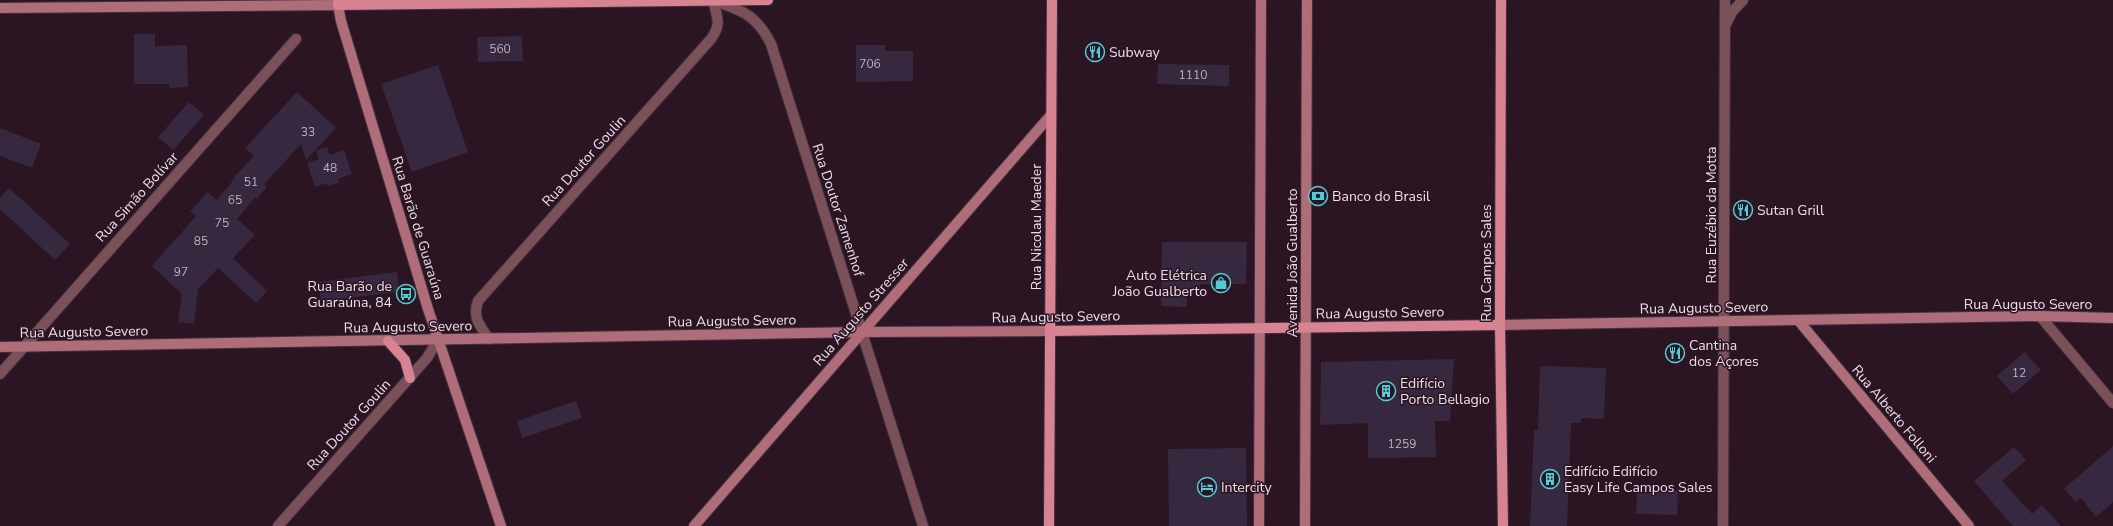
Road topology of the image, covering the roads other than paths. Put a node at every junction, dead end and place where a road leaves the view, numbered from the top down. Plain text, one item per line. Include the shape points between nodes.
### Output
1 (713, 0) edge
2 (768, 0) edge
3 (1052, 0) edge
4 (1261, 0) edge
5 (1308, 0) edge
6 (1502, 0) edge
7 (1725, 0) edge
8 (1742, 0) edge
9 (338, 2) edge
10 (0, 8) edge
11 (1725, 26) junction
12 (296, 39) dead end
13 (1050, 116) junction
14 (2040, 316) junction
15 (2113, 318) edge
16 (1798, 320) junction
17 (1724, 321) junction
18 (1500, 325) junction
19 (1259, 328) junction
20 (1306, 328) junction
21 (1050, 331) junction
22 (862, 332) junction
23 (489, 339) junction
24 (438, 340) junction
25 (388, 341) junction
26 (0, 347) edge
27 (24, 347) junction
28 (0, 374) edge
29 (410, 378) junction
30 (2113, 403) edge
31 (278, 526) edge
32 (501, 526) edge
33 (694, 526) edge
34 (923, 526) edge
35 (1050, 526) edge
36 (1259, 526) edge
37 (1305, 526) edge
38 (1503, 526) edge
39 (1723, 526) edge
40 (1969, 526) edge

1 - 2 main road
1 - 9 main road
1 - 22 street, Rua Doutor Zamenhof via 755,19 771,44
1 - 23 street, Rua Doutor Goulin via 719,21 711,40 478,301 476,317
3 - 13 main road, Rua Nicolau Maeder
4 - 19 street
5 - 20 street, Avenida João Gualberto
6 - 18 main road, Rua Campos Sales
7 - 11 street, Rua Euzébio da Motta
8 - 11 street
9 - 10 street
9 - 24 street, Rua Barão de Guaraúna via 343,29
11 - 17 street, Rua Euzébio da Motta
12 - 27 street, Rua Simão Bolívar
13 - 21 main road, Rua Nicolau Maeder
13 - 22 street, Rua Augusto Stresser
14 - 15 street, Rua Augusto Severo
14 - 16 street, Rua Augusto Severo
14 - 30 street
16 - 17 street, Rua Augusto Severo
16 - 40 street, Rua Alberto Folloni
17 - 18 street, Rua Augusto Severo
17 - 39 street, Rua Euzébio da Motta
18 - 20 main road, Rua Augusto Severo
18 - 38 main road, Rua Campos Sales
19 - 20 main road, Rua Augusto Severo
19 - 21 main road, Rua Augusto Severo
19 - 36 street
20 - 37 street, Avenida João Gualberto
21 - 22 street, Rua Augusto Severo
21 - 35 main road, Rua Nicolau Maeder
22 - 23 street, Rua Augusto Severo
22 - 33 street, Rua Augusto Stresser
22 - 34 street, Rua Doutor Zamenhof
23 - 24 street, Rua Augusto Severo
24 - 25 street, Rua Augusto Severo
24 - 29 street, Rua Doutor Goulin
24 - 32 street, Rua Barão de Guaraúna
25 - 27 street, Rua Augusto Severo
25 - 29 main road via 405,360
26 - 27 street, Rua Augusto Severo
27 - 28 street, Rua Simão Bolívar
29 - 31 street, Rua Doutor Goulin

